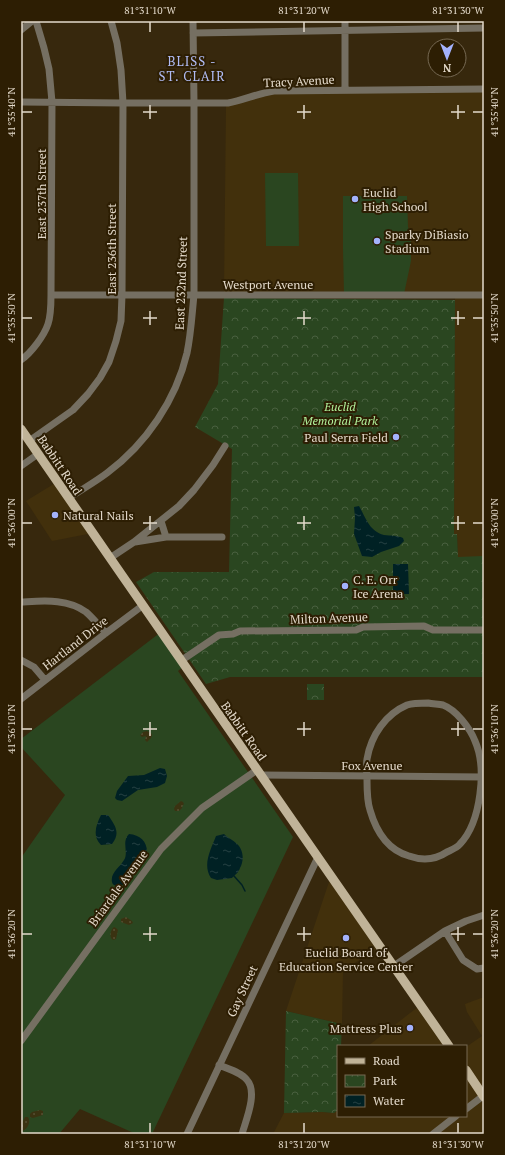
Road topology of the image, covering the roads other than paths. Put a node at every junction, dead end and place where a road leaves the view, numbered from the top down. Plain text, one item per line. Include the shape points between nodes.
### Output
1 (32, 21) edge
2 (36, 21) edge
3 (111, 21) edge
4 (193, 21) edge
5 (345, 21) edge
6 (484, 28) edge
7 (21, 30) edge
8 (345, 30) junction
9 (193, 33) junction
10 (484, 89) edge
11 (344, 90) junction
12 (21, 102) edge
13 (52, 102) junction
14 (123, 103) junction
15 (194, 103) junction
16 (51, 295) junction
17 (122, 295) junction
18 (194, 295) junction
19 (484, 295) edge
20 (21, 360) edge
21 (21, 429) edge
22 (29, 440) junction
23 (225, 446) dead end
24 (38, 454) junction
25 (21, 466) edge
26 (68, 498) junction
27 (161, 521) junction
28 (166, 537) junction
29 (222, 537) dead end
30 (134, 542) junction
31 (110, 558) junction
32 (21, 602) edge
33 (142, 606) junction
34 (484, 630) edge
35 (106, 632) junction
36 (21, 660) edge
37 (182, 660) junction
38 (45, 680) junction
39 (21, 699) edge
40 (259, 773) junction
41 (367, 777) junction
42 (483, 777) edge
43 (318, 857) junction
44 (484, 915) edge
45 (445, 931) junction
46 (394, 966) junction
47 (484, 968) edge
48 (21, 1041) edge
49 (448, 1045) edge
50 (219, 1065) junction
51 (467, 1071) edge
52 (484, 1096) edge
53 (467, 1108) edge
54 (455, 1117) edge
55 (187, 1134) edge
56 (242, 1134) edge
57 (433, 1134) edge

1 - 7 street
2 - 13 street, East 237th Street via 49,69
3 - 14 street, East 236th Street via 121,70
4 - 9 street, East 232nd Street
5 - 8 street
6 - 8 street
8 - 9 street
8 - 11 street
9 - 15 street, East 232nd Street
10 - 11 street, Tracy Avenue
11 - 15 street, Tracy Avenue via 274,91 228,103
12 - 13 street, Tracy Avenue
13 - 14 street, Tracy Avenue
13 - 16 street, East 237th Street
14 - 15 street, Tracy Avenue
14 - 17 street, East 236th Street
15 - 18 street, East 232nd Street
16 - 17 street, Westport Avenue
16 - 20 street, East 237th Street via 48,324 38,342
17 - 18 street, Westport Avenue
17 - 22 street, East 236th Street via 118,334 109,362 100,378 73,410
18 - 19 street, Westport Avenue
18 - 26 street, East 232nd Street via 187,353 167,404 145,436 122,461
21 - 22 main road, Babbitt Road
22 - 24 main road, Babbitt Road
23 - 27 street via 194,490 174,512
24 - 25 street
24 - 26 main road, Babbitt Road
26 - 31 main road, Babbitt Road
27 - 28 street
27 - 30 street
28 - 29 street
28 - 30 street
30 - 31 street
31 - 33 main road, Babbitt Road
32 - 35 street via 50,601 74,606 85,612
33 - 35 street, Hartland Drive
33 - 37 main road, Babbitt Road
34 - 37 street, Milton Avenue via 433,630 424,626 363,627 352,630 240,631 219,635
35 - 38 street, Hartland Drive
36 - 38 street via 34,667
37 - 40 main road, Babbitt Road
38 - 39 street, Hartland Drive
40 - 41 street, Fox Avenue
40 - 43 main road, Babbitt Road
40 - 48 street, Briardale Avenue via 202,808 160,848
41 - 42 street, Fox Avenue
41 - 42 street via 367,758 382,724 394,712 409,704 428,703 444,705 456,713 468,727 476,741
41 - 42 street via 370,809 377,828 387,842 402,854 427,859 440,857 460,845 477,812
43 - 46 main road, Babbitt Road
43 - 50 street, Gay Street
44 - 45 street
45 - 46 street
45 - 47 street via 463,960 477,969
46 - 49 main road, Babbitt Road
50 - 55 street, Gay Street
50 - 56 street via 248,1080 252,1090
51 - 52 main road
52 - 53 street
54 - 57 street

